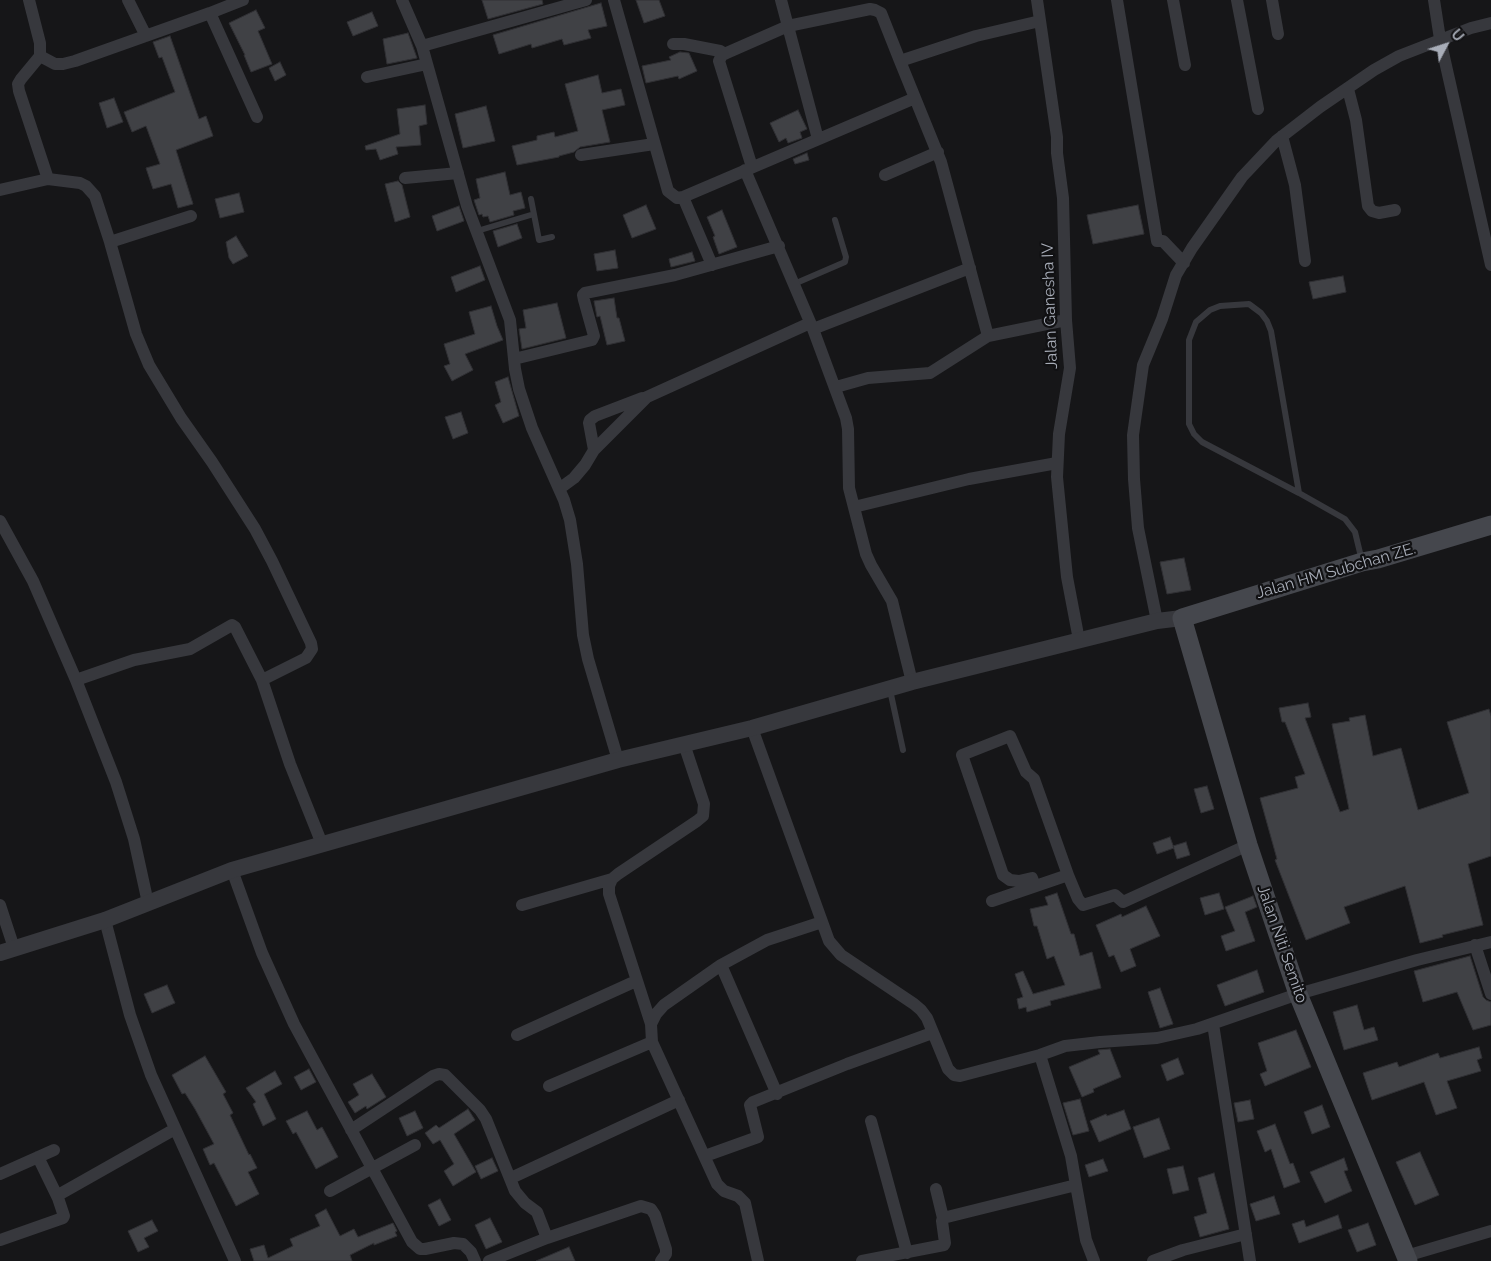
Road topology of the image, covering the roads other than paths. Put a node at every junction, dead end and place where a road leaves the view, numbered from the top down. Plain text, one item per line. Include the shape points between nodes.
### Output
1 (29, 0) edge
2 (128, 0) edge
3 (244, 0) edge
4 (402, 0) edge
5 (586, 0) edge
6 (614, 0) edge
7 (781, 0) edge
8 (1037, 0) edge
9 (1116, 0) edge
10 (1173, 0) edge
11 (1237, 0) edge
12 (1272, 0) edge
13 (1434, 0) edge
14 (553, 4) edge
15 (210, 13) junction
16 (1040, 21) junction
17 (1491, 23) edge
18 (788, 26) junction
19 (1278, 34) dead end
20 (146, 36) junction
21 (1440, 39) junction
22 (673, 44) dead end
23 (422, 46) junction
24 (725, 54) junction
25 (40, 56) junction
26 (900, 61) junction
27 (427, 64) junction
28 (1184, 65) dead end
29 (367, 77) dead end
30 (1348, 89) junction
31 (915, 98) junction
32 (1258, 108) dead end
33 (257, 117) dead end
34 (1282, 136) junction
35 (818, 140) junction
36 (654, 144) junction
37 (938, 152) junction
38 (581, 154) dead end
39 (748, 168) junction
40 (458, 173) junction
41 (885, 175) dead end
42 (404, 178) dead end
43 (48, 179) junction
44 (0, 190) edge
45 (683, 197) junction
46 (531, 200) dead end
47 (1395, 210) dead end
48 (534, 214) junction
49 (191, 216) dead end
50 (835, 220) dead end
51 (477, 231) junction
52 (552, 237) dead end
53 (110, 242) junction
54 (779, 246) junction
55 (1305, 261) dead end
56 (1184, 263) junction
57 (712, 265) junction
58 (1491, 265) edge
59 (970, 268) junction
60 (794, 284) junction
61 (1066, 320) junction
62 (811, 326) junction
63 (988, 336) junction
64 (514, 359) junction
65 (836, 388) junction
66 (647, 397) junction
67 (594, 450) junction
68 (1057, 463) junction
69 (559, 489) junction
70 (1299, 493) junction
71 (854, 507) junction
72 (0, 521) edge
73 (1491, 526) edge
74 (1362, 562) junction
75 (1182, 618) junction
76 (1157, 621) junction
77 (1079, 640) junction
78 (76, 680) junction
79 (262, 680) junction
80 (912, 682) junction
81 (889, 688) junction
82 (752, 728) junction
83 (684, 744) junction
84 (903, 750) dead end
85 (618, 760) junction
86 (322, 844) junction
87 (1248, 845) junction
88 (232, 870) junction
89 (1068, 875) junction
90 (612, 879) junction
91 (1035, 886) junction
92 (992, 901) dead end
93 (148, 903) junction
94 (0, 905) edge
95 (522, 905) dead end
96 (105, 920) junction
97 (822, 922) junction
98 (1491, 942) edge
99 (1475, 946) junction
100 (7, 950) edge
101 (721, 965) junction
102 (636, 981) junction
103 (1298, 994) junction
104 (1491, 994) edge
105 (651, 1024) junction
106 (1213, 1024) junction
107 (932, 1033) junction
108 (517, 1035) dead end
109 (652, 1042) junction
110 (1040, 1055) junction
111 (549, 1086) dead end
112 (777, 1094) junction
113 (679, 1100) junction
114 (871, 1120) dead end
115 (175, 1129) junction
116 (351, 1130) junction
117 (415, 1145) dead end
118 (54, 1150) dead end
119 (705, 1156) junction
120 (38, 1157) junction
121 (371, 1169) junction
122 (0, 1174) edge
123 (510, 1178) junction
124 (1076, 1186) junction
125 (936, 1189) dead end
126 (330, 1191) dead end
127 (58, 1198) junction
128 (943, 1218) junction
129 (1491, 1231) edge
130 (1246, 1234) junction
131 (547, 1238) junction
132 (0, 1240) edge
133 (907, 1253) junction
134 (1407, 1258) edge
135 (235, 1261) edge
136 (475, 1261) edge
137 (489, 1261) edge
138 (661, 1261) edge
139 (758, 1261) edge
140 (862, 1261) edge
141 (1094, 1261) edge
142 (1153, 1261) edge
143 (1250, 1261) edge

1 - 25 street via 40,43
2 - 20 street
3 - 15 street
4 - 23 street
5 - 14 street
6 - 36 street
7 - 18 street
8 - 16 street, Jalan Ganesha IV
9 - 56 street via 1156,241 1163,241
10 - 28 street
11 - 32 street
12 - 19 street
13 - 21 street
14 - 23 street
15 - 20 street
15 - 33 street
16 - 26 street via 976,36
16 - 61 street, Jalan Ganesha IV via 1063,198
17 - 21 street
18 - 24 street
18 - 26 street via 875,10 883,18
18 - 35 street
20 - 25 street via 63,64 55,64
21 - 30 street via 1399,56
21 - 58 street
22 - 24 street
23 - 27 street
24 - 39 street via 719,61
25 - 43 street via 18,84
26 - 31 street
27 - 29 street
27 - 40 street
30 - 34 street
30 - 47 street via 1356,120 1368,206 1379,214
31 - 35 street
31 - 37 street
34 - 55 street via 1295,185
34 - 56 street via 1242,177
35 - 39 street
36 - 38 street
36 - 45 street via 668,191 677,198
37 - 41 street
37 - 59 street
39 - 45 street
39 - 54 street
40 - 42 street
40 - 51 street
43 - 44 street
43 - 53 street via 86,186 95,196
45 - 57 street
46 - 48 lane
48 - 51 lane
48 - 52 lane via 539,240
49 - 53 street
50 - 60 lane via 845,262
51 - 64 street via 510,320
53 - 79 street via 136,334 149,366 254,529 311,643 312,649 306,658
54 - 57 street
54 - 60 street
56 - 76 street via 1176,275 1143,365 1133,435 1138,528
57 - 64 street via 585,293 594,336 592,340
59 - 62 street
59 - 63 street
60 - 62 street
61 - 63 street
61 - 68 street, Jalan Ganesha IV via 1070,368
62 - 65 street
62 - 66 street
63 - 65 street via 930,373 868,378
64 - 69 street via 526,412
65 - 71 street via 848,430 849,488
66 - 67 street
66 - 67 street via 590,420
67 - 69 street via 578,474
68 - 71 street via 969,479
68 - 77 street, Jalan Ganesha IV via 1067,577
69 - 85 street via 574,541 588,658
70 - 70 lane via 1267,320 1248,304 1210,310 1196,322 1188,340 1191,429 1202,442
70 - 74 lane via 1350,524
71 - 80 street via 866,554 892,601
72 - 78 street via 33,581
73 - 74 main road, Jalan HM Subchan ZE.
74 - 75 main road, Jalan HM Subchan ZE.
75 - 76 street
75 - 87 main road, Jalan Niti Semito
76 - 77 street
77 - 80 street
78 - 79 street via 134,660 190,649 232,625 236,627
78 - 93 street via 116,782 134,839
79 - 86 street via 290,764
80 - 81 street
81 - 82 street
81 - 84 lane
82 - 83 street
82 - 97 street
83 - 85 street
83 - 90 street via 704,804 703,816
85 - 86 street
86 - 88 street
87 - 89 street via 1123,902 1114,895 1083,905
87 - 103 main road, Jalan Niti Semito
88 - 93 street
88 - 116 street via 276,987
89 - 91 street
89 - 91 street via 1034,779 1026,772 1010,736 962,755 1003,875 1010,880 1032,878
90 - 95 street
90 - 102 street via 609,894
91 - 92 street
93 - 96 street
94 - 100 street
96 - 100 street
96 - 115 street via 150,1075
97 - 101 street via 767,940
97 - 107 street via 835,949 914,1004 927,1018
98 - 99 street
99 - 103 street
99 - 104 street
101 - 105 street via 664,1005
101 - 112 street
102 - 105 street
102 - 108 street
103 - 106 street
103 - 134 main road, Jalan Niti Semito
105 - 109 street
106 - 110 street via 1157,1038 1065,1046
106 - 130 street
107 - 110 street via 948,1070 954,1075
107 - 112 street
109 - 111 street
109 - 113 street
110 - 124 street via 1071,1156
112 - 119 street via 750,1105 758,1137
113 - 119 street
113 - 123 street
114 - 133 street
115 - 127 street via 63,1192
115 - 135 street
116 - 121 street
116 - 123 street via 433,1076 445,1075 486,1119
117 - 121 street
118 - 120 street
119 - 139 street via 720,1188 745,1203
120 - 122 street
120 - 127 street
121 - 126 street
121 - 136 street via 416,1247 425,1250 463,1244
123 - 131 street via 525,1204 537,1212
124 - 128 street
124 - 141 street via 1086,1240
125 - 128 street
127 - 132 street via 63,1218
128 - 133 street via 944,1245
129 - 134 street
130 - 142 street
130 - 143 street
131 - 137 street
131 - 138 street via 634,1207 647,1207 655,1215 666,1249
133 - 140 street

